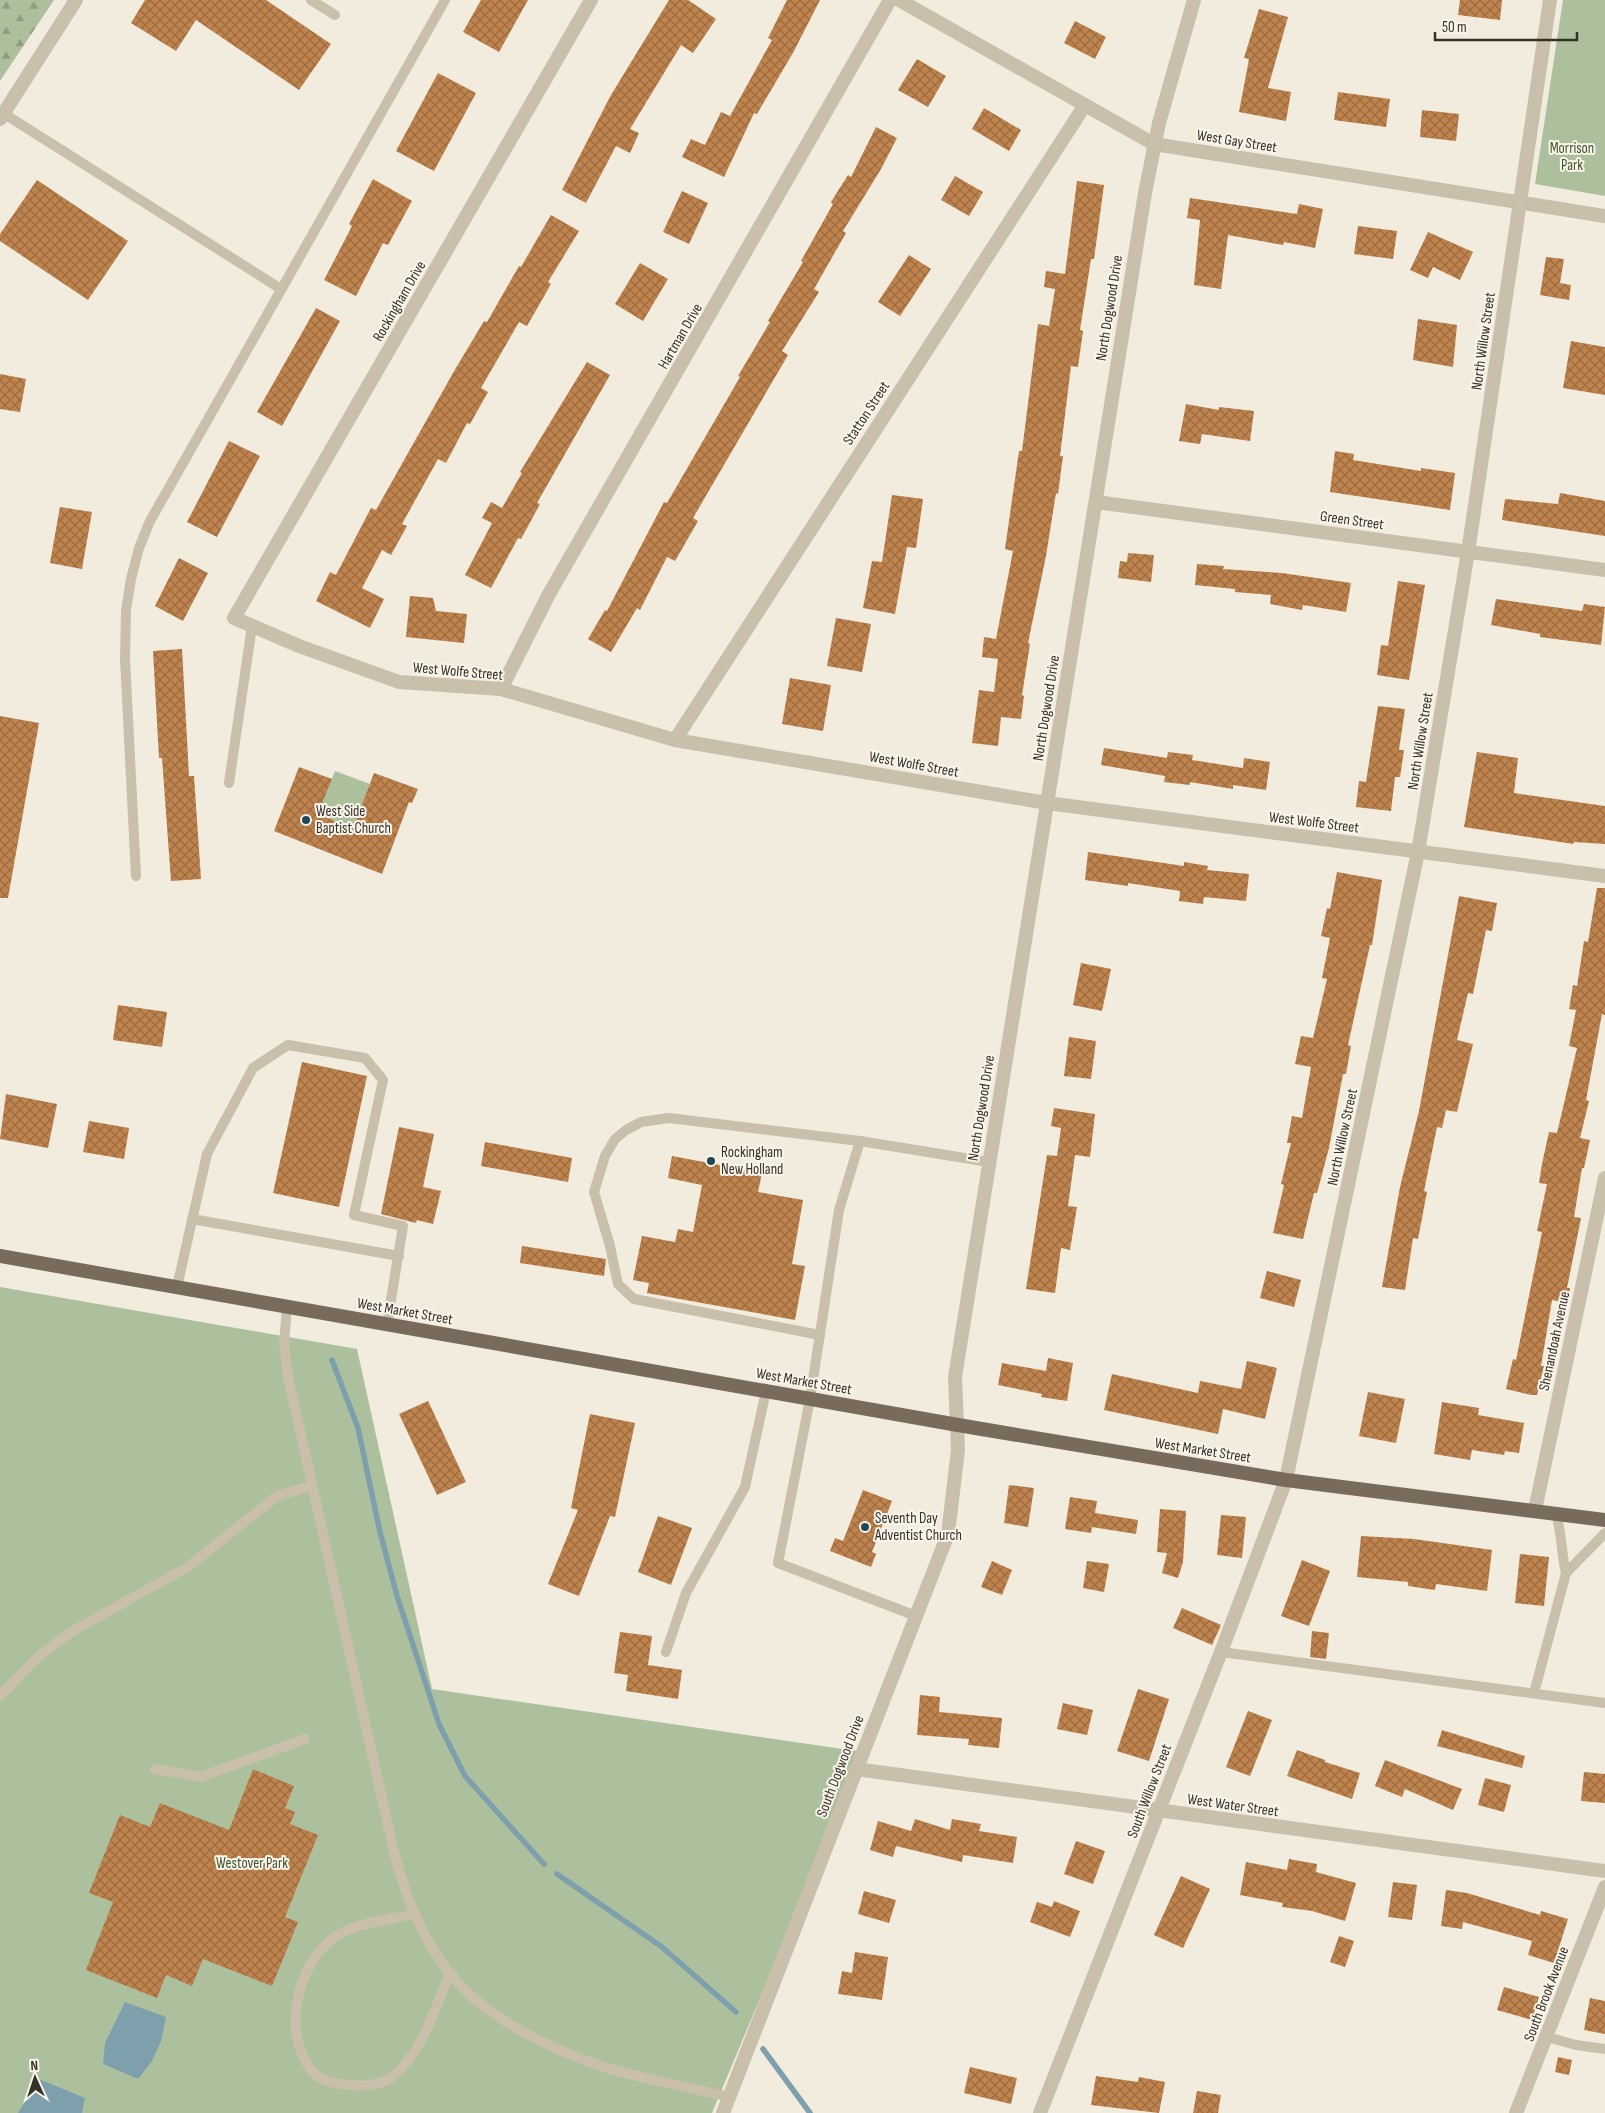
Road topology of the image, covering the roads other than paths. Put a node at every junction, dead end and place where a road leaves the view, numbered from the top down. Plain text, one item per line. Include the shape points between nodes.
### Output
1 (76, 0) edge
2 (311, 0) edge
3 (445, 0) edge
4 (591, 0) edge
5 (890, 0) edge
6 (899, 0) edge
7 (1194, 0) edge
8 (1550, 0) edge
9 (335, 16) dead end
10 (1085, 104) junction
11 (2, 116) edge
12 (1154, 144) junction
13 (1520, 202) junction
14 (1605, 216) edge
15 (281, 289) junction
16 (1096, 502) junction
17 (1468, 552) junction
18 (1605, 570) edge
19 (234, 618) joint
20 (252, 626) junction
21 (501, 689) junction
22 (675, 740) junction
23 (229, 783) dead end
24 (1047, 803) junction
25 (1418, 852) junction
26 (136, 876) dead end
27 (1605, 876) edge
28 (860, 1142) junction
29 (989, 1162) junction
30 (1605, 1178) edge
31 (192, 1219) junction
32 (0, 1256) edge
33 (399, 1256) junction
34 (178, 1287) junction
35 (287, 1307) junction
36 (387, 1324) junction
37 (820, 1335) junction
38 (766, 1391) junction
39 (810, 1399) junction
40 (958, 1425) junction
41 (1286, 1480) junction
42 (313, 1485) junction
43 (1535, 1510) junction
44 (1556, 1514) junction
45 (1605, 1520) edge
46 (1605, 1533) edge
47 (1566, 1572) junction
48 (916, 1616) junction
49 (666, 1652) dead end
50 (1221, 1652) junction
51 (1534, 1693) junction
52 (0, 1696) edge
53 (1605, 1703) edge
54 (305, 1739) dead end
55 (856, 1768) junction
56 (155, 1769) dead end
57 (1158, 1811) junction
58 (1605, 1871) edge
59 (1605, 1887) edge
60 (415, 1914) junction
61 (450, 1973) junction
62 (1547, 2037) junction
63 (1605, 2049) edge
64 (729, 2096) junction
65 (723, 2113) edge
66 (1040, 2113) edge
67 (1516, 2113) edge

1 - 11 street
2 - 9 lane
3 - 15 lane
4 - 19 street, Rockingham Drive
5 - 21 street, Hartman Drive via 549,594
6 - 10 street, West Gay Street
7 - 12 street, North Dogwood Drive
8 - 13 street, North Willow Street
10 - 12 street, West Gay Street
10 - 22 street, Statton Street
11 - 15 lane
12 - 13 street, West Gay Street
12 - 16 street, North Dogwood Drive
13 - 14 street, West Gay Street
13 - 17 street, North Willow Street
15 - 26 lane via 150,522 131,579 126,610 125,659
16 - 17 street, Green Street
16 - 24 street, North Dogwood Drive
17 - 18 street, Green Street
17 - 25 street, North Willow Street
19 - 20 street, West Wolfe Street
20 - 21 street, West Wolfe Street via 399,682
20 - 23 lane
21 - 22 street, West Wolfe Street
22 - 24 street, West Wolfe Street
24 - 25 street, West Wolfe Street
24 - 29 street, North Dogwood Drive
25 - 27 street, West Wolfe Street
25 - 41 street, North Willow Street
28 - 29 lane
28 - 37 lane via 839,1210
28 - 37 lane via 704,1121 651,1119 626,1130 613,1142 601,1166 594,1192 618,1284 634,1299
29 - 40 street, North Dogwood Drive via 955,1377
30 - 43 street, Shenandoah Avenue
31 - 33 lane
31 - 33 lane via 207,1154 253,1068 288,1045 365,1058 383,1080 354,1215 402,1226
31 - 34 lane
32 - 34 main road, West Market Street
33 - 36 lane
34 - 35 main road, West Market Street
35 - 36 main road, West Market Street
35 - 42 lane via 285,1358
36 - 38 main road, West Market Street
37 - 39 lane
38 - 39 main road, West Market Street
38 - 49 lane via 745,1487 686,1593
39 - 40 main road, West Market Street
39 - 48 lane via 778,1564
40 - 41 main road, West Market Street
40 - 48 street, South Dogwood Drive via 948,1534
41 - 43 main road, West Market Street
41 - 50 street, South Willow Street
42 - 52 lane via 277,1496 188,1568 71,1632 38,1657
42 - 60 lane via 394,1852
43 - 44 main road, West Market Street
44 - 45 main road, West Market Street
44 - 47 lane
46 - 47 lane
47 - 51 lane
48 - 55 street, South Dogwood Drive
50 - 51 lane
50 - 57 street, South Willow Street
51 - 53 lane
54 - 56 lane via 202,1778
55 - 57 street, West Water Street
55 - 64 street, South Dogwood Drive
57 - 58 street, West Water Street
57 - 66 street, South Willow Street
59 - 62 street, South Brook Avenue
60 - 61 lane
60 - 61 lane via 353,1928 332,1939 316,1956 296,2003 298,2045 305,2061 314,2074 329,2082 368,2087 388,2080 400,2071 419,2046
61 - 64 lane via 472,1996 507,2021 567,2053 615,2070
62 - 63 lane
62 - 67 street, South Brook Avenue
64 - 65 street, South Dogwood Drive

